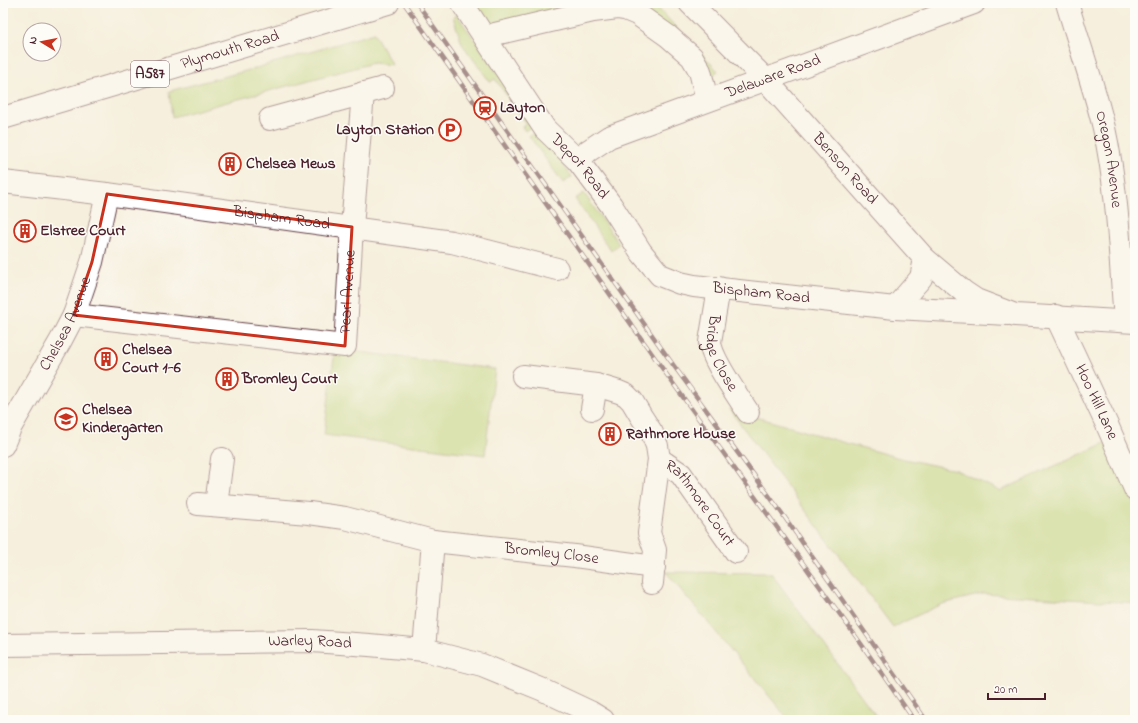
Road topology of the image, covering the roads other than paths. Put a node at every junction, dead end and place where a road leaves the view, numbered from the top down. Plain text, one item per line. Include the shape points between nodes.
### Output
1 (388, 3) edge
2 (462, 3) edge
3 (690, 3) edge
4 (974, 3) edge
5 (1067, 3) edge
6 (486, 39) junction
7 (765, 79) junction
8 (706, 100) junction
9 (3, 118) edge
10 (270, 120) dead end
11 (578, 161) junction
12 (3, 182) edge
13 (107, 194) junction
14 (352, 227) junction
15 (641, 252) joint
16 (925, 259) junction
17 (557, 269) dead end
18 (719, 288) junction
19 (895, 308) junction
20 (74, 315) junction
21 (1014, 315) junction
22 (1056, 316) junction
23 (1130, 322) edge
24 (523, 376) dead end
25 (596, 385) junction
26 (592, 409) dead end
27 (748, 412) dead end
28 (3, 445) edge
29 (222, 459) dead end
30 (659, 460) junction
31 (1135, 489) edge
32 (433, 540) junction
33 (736, 552) dead end
34 (3, 645) edge
35 (424, 650) junction
36 (603, 720) edge

1 - 9 street, Plymouth Road / A587
2 - 6 street, Depot Road
3 - 7 street, Benson Road
4 - 7 street, Delaware Road
5 - 23 street, Oregon Avenue via 1104,128
6 - 8 street via 494,34 593,12 625,9 637,14 685,49 700,71
6 - 11 street, Depot Road via 545,129
7 - 8 street, Delaware Road
7 - 16 street, Benson Road
8 - 11 street, Delaware Road via 609,137
10 - 14 street via 373,90
11 - 15 street, Depot Road via 611,205
12 - 13 street, Bispham Road
13 - 14 street, Bispham Road
13 - 20 street, Chelsea Avenue via 92,262
14 - 17 street, Bispham Road via 452,242
14 - 20 street, Pearl Avenue via 345,346
15 - 18 street, Bispham Road via 660,275 666,278 694,286
16 - 19 street via 921,278
16 - 21 street, Benson Road via 976,300
18 - 19 street, Bispham Road
18 - 27 street, Bridge Close via 710,349
19 - 21 street, Bispham Road
20 - 28 street, Chelsea Avenue via 10,428
21 - 22 street, Bispham Road
22 - 23 street, Bispham Road
22 - 31 street, Hoo Hill Lane
24 - 25 street
25 - 26 street
25 - 30 street via 626,395 632,401 652,433
29 - 32 street, Bromley Close via 207,504 345,518
30 - 32 street, Bromley Close via 649,533 655,550 653,575
30 - 33 street, Rathmore Court via 681,474
32 - 35 street
34 - 35 street, Warley Road via 312,641
35 - 36 street, Warley Road via 482,665 541,689

